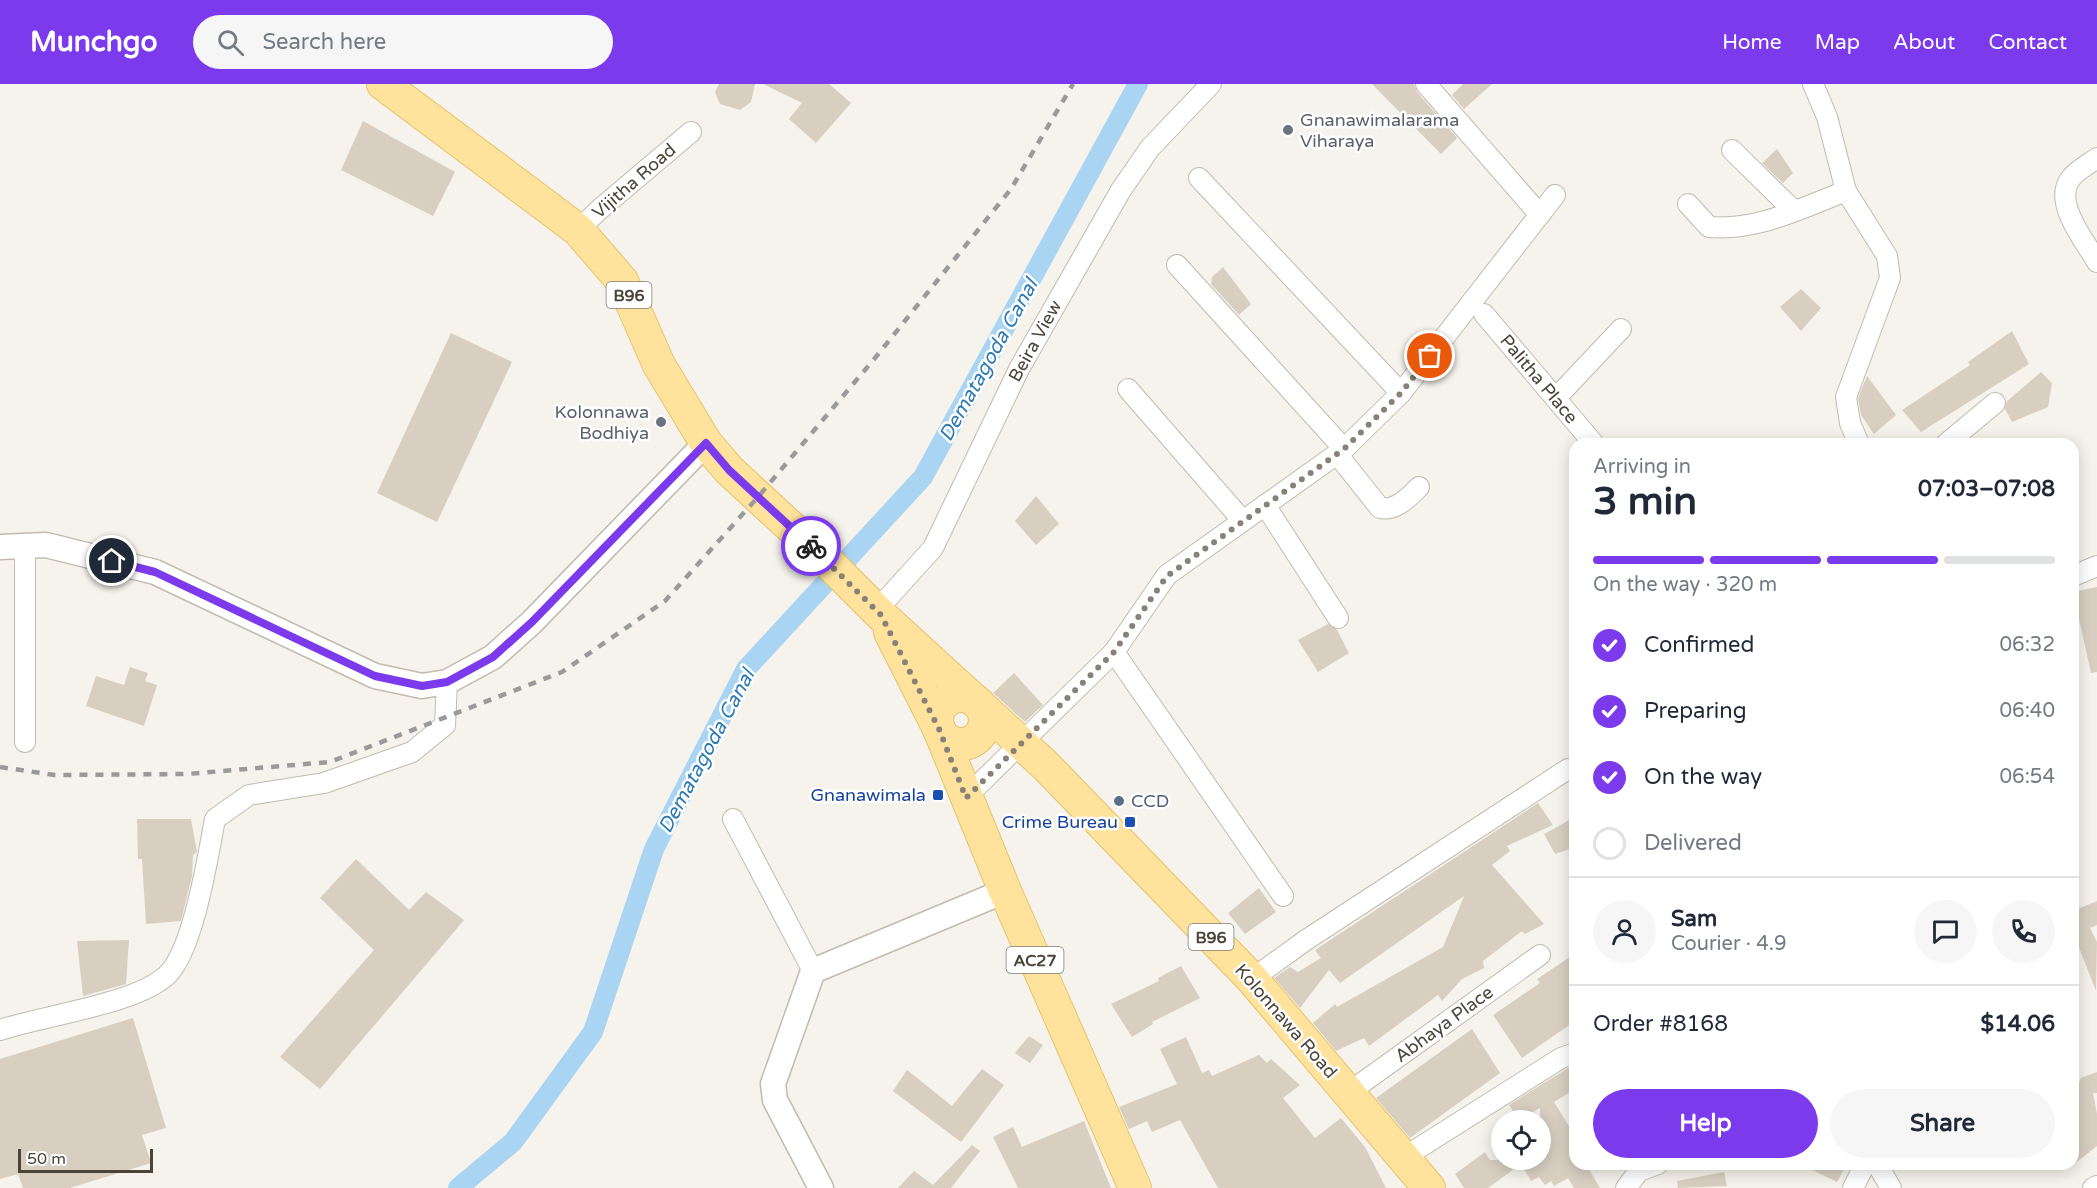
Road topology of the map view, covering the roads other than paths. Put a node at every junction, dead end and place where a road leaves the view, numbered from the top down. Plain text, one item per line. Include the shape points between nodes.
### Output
1 (383, 84) edge
2 (1211, 84) edge
3 (1426, 84) edge
4 (1814, 84) edge
5 (691, 132) dead end
6 (1732, 150) dead end
7 (2097, 158) edge
8 (1199, 178) dead end
9 (1846, 191) junction
10 (1555, 195) dead end
11 (1688, 204) dead end
12 (1794, 211) junction
13 (1540, 215) junction
14 (578, 230) junction
15 (2097, 262) edge
16 (1177, 265) dead end
17 (1484, 314) dead end
18 (1621, 328) dead end
19 (1128, 389) dead end
20 (1401, 393) junction
21 (1557, 398) junction
22 (1995, 403) dead end
23 (1589, 438) edge
24 (1856, 438) edge
25 (1953, 438) edge
26 (706, 443) junction
27 (1340, 452) junction
28 (1419, 487) dead end
29 (1265, 505) junction
30 (1243, 521) junction
31 (25, 545) junction
32 (0, 547) edge
33 (2097, 566) edge
34 (2079, 574) edge
35 (879, 612) junction
36 (1338, 618) dead end
37 (1114, 652) junction
38 (447, 682) junction
39 (976, 701) junction
40 (939, 729) junction
41 (24, 742) dead end
42 (1020, 742) junction
43 (1568, 770) dead end
44 (966, 798) junction
45 (733, 819) dead end
46 (1005, 891) junction
47 (1283, 896) dead end
48 (1540, 955) dead end
49 (813, 971) junction
50 (1252, 979) junction
51 (0, 1030) edge
52 (1569, 1055) edge
53 (1348, 1093) junction
54 (1403, 1158) junction
55 (1642, 1170) edge
56 (1862, 1170) edge
57 (1880, 1170) edge
58 (821, 1188) edge
59 (1135, 1188) edge
60 (1429, 1188) edge
61 (1626, 1188) edge
62 (1853, 1188) edge
63 (1891, 1188) edge

1 - 14 main road, B96
2 - 35 street, Beira View via 1150,148 1121,190 1019,369 933,548
3 - 13 street
4 - 9 street
5 - 14 street, Vijitha Road
6 - 12 street
7 - 15 street via 2071,178 2064,194 2070,214
8 - 20 street
9 - 12 street
9 - 24 street via 1887,256 1890,278 1846,397
10 - 13 street
11 - 12 street via 1709,227 1750,227
13 - 20 street
14 - 26 main road, B96 via 622,281 659,365
16 - 27 street
17 - 21 street, Palitha Place
18 - 21 street
19 - 30 street
20 - 27 street
21 - 23 street, Palitha Place
22 - 25 street
26 - 35 main road, B96 via 729,470
26 - 38 street via 524,629 493,657
27 - 28 street via 1380,508 1388,510
27 - 29 street
29 - 30 street
29 - 36 street
30 - 37 street via 1167,576
31 - 32 street
31 - 38 street via 46,544 155,572 375,676 422,686
31 - 41 street
33 - 34 street
35 - 39 main road, Kolonnawa Road / B96
35 - 40 main road, AC27
37 - 42 street
37 - 47 street
38 - 51 street via 445,725 412,752 324,783 249,795 215,819 201,892 182,950 167,976 132,995
39 - 40 main road via 982,707 985,723 979,737 957,744
39 - 42 main road, Kolonnawa Road / B96
40 - 44 main road, AC27
42 - 44 street
42 - 50 main road, Kolonnawa Road / B96
43 - 50 street
44 - 46 main road, AC27
45 - 49 street
46 - 49 street
46 - 59 main road, AC27
48 - 53 street, Abhaya Place
49 - 58 street via 773,1084 775,1100
50 - 53 main road, Kolonnawa Road / B96
52 - 54 street
53 - 54 main road, Kolonnawa Road / B96
54 - 60 main road, Kolonnawa Road / B96
55 - 61 street
56 - 62 street
57 - 63 street

